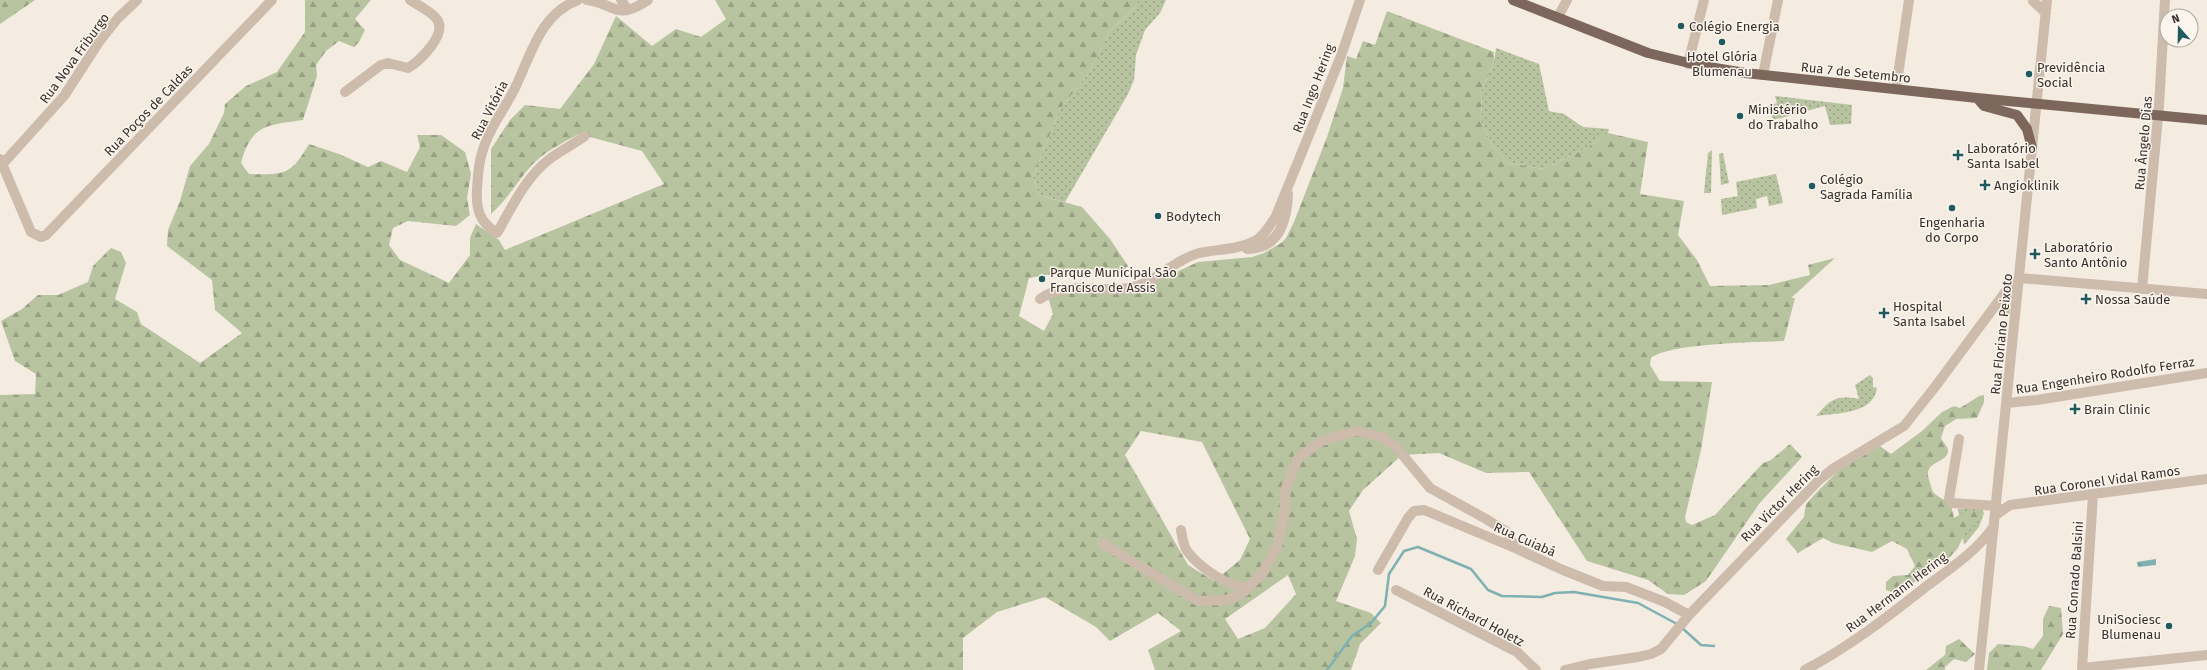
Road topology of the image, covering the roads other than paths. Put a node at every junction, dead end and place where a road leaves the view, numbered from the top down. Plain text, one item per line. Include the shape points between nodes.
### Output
1 (137, 0) edge
2 (272, 0) edge
3 (410, 0) edge
4 (578, 0) edge
5 (587, 0) edge
6 (621, 0) edge
7 (648, 0) edge
8 (1360, 0) edge
9 (1514, 0) edge
10 (1567, 0) edge
11 (1704, 0) edge
12 (1778, 0) edge
13 (1909, 0) edge
14 (2032, 0) edge
15 (2047, 0) edge
16 (2165, 0) edge
17 (628, 10) junction
18 (2046, 13) junction
19 (1558, 17) junction
20 (1688, 64) junction
21 (1763, 75) junction
22 (1896, 89) junction
23 (345, 92) dead end
24 (1977, 98) junction
25 (2037, 104) junction
26 (2158, 116) junction
27 (2207, 120) edge
28 (585, 136) dead end
29 (2032, 148) junction
30 (1, 164) edge
31 (2019, 278) junction
32 (2142, 289) junction
33 (2207, 294) edge
34 (1040, 299) dead end
35 (2207, 373) edge
36 (2007, 403) junction
37 (1958, 439) dead end
38 (2207, 479) edge
39 (1998, 489) junction
40 (2093, 495) junction
41 (2010, 506) junction
42 (1996, 515) junction
43 (1181, 530) dead end
44 (1102, 543) dead end
45 (1515, 548) junction
46 (1378, 570) dead end
47 (1249, 587) junction
48 (1396, 590) dead end
49 (1689, 615) junction
50 (2207, 655) edge
51 (1536, 670) edge
52 (1565, 670) edge
53 (1805, 670) edge
54 (1980, 670) edge

1 - 30 street, Rua Nova Friburgo via 118,18 99,42 59,102
2 - 30 street, Rua Poços de Caldas via 51,232 41,237 31,232
3 - 23 street via 436,17 439,22 440,28 432,45 418,63 408,68 388,63 381,65
4 - 28 street, Rua Vitória via 565,5 543,27 481,153 477,187 478,212 484,224 497,233 520,193 538,170 550,158
5 - 17 street via 613,10
6 - 17 street
7 - 17 street
8 - 34 street, Rua Ingo Hering via 1289,186 1276,216 1265,233 1256,240 1232,248 1198,253 1140,285 1117,290 1064,289 1051,291
9 - 19 main road, Rua 7 de Setembro
10 - 19 street
11 - 20 street
12 - 21 street
13 - 22 street
14 - 18 street
15 - 18 street, Rua Floriano Peixoto
16 - 26 street, Rua Ângelo Dias
18 - 25 street, Rua Floriano Peixoto
19 - 20 main road, Rua 7 de Setembro via 1648,53
20 - 21 main road, Rua 7 de Setembro
21 - 22 main road, Rua 7 de Setembro
22 - 24 main road, Rua 7 de Setembro
24 - 25 main road, Rua 7 de Setembro
24 - 29 main road via 1984,106 2017,115 2027,129
25 - 26 main road, Rua 7 de Setembro
25 - 29 street, Rua Floriano Peixoto
26 - 27 main road, Rua 7 de Setembro
26 - 32 street, Rua Ângelo Dias
29 - 31 street, Rua Floriano Peixoto
31 - 32 street
31 - 36 street, Rua Floriano Peixoto
31 - 49 street, Rua Victor Hering via 2006,291 1904,426 1834,468 1819,480
32 - 33 street
35 - 36 street, Rua Engenheiro Rodolfo Ferraz
36 - 39 street, Rua Floriano Peixoto
37 - 42 street via 1949,499 1951,504
38 - 40 street, Rua Coronel Vidal Ramos
39 - 41 street
39 - 42 street, Rua Floriano Peixoto
40 - 41 street, Rua Coronel Vidal Ramos
40 - 50 street, Rua Conrado Balsini via 2082,668
41 - 42 street, Rua Coronel Vidal Ramos
42 - 53 street, Rua Hermann Hering via 1986,537 1976,547 1853,642
42 - 54 street, Rua Floriano Peixoto
43 - 47 street via 1186,550 1202,565 1232,585
44 - 47 street via 1198,601 1225,600 1235,597
45 - 46 street, Rua Cuiabá via 1424,510 1414,511
45 - 47 street via 1507,532 1430,488 1396,447 1387,440 1356,431 1322,441 1298,458 1286,488 1277,547 1263,572
45 - 49 street, Rua Cuiabá via 1603,586 1626,587 1666,602
48 - 51 street, Rua Richard Holetz via 1517,652
49 - 52 street, Rua Victor Hering via 1661,649 1651,654

